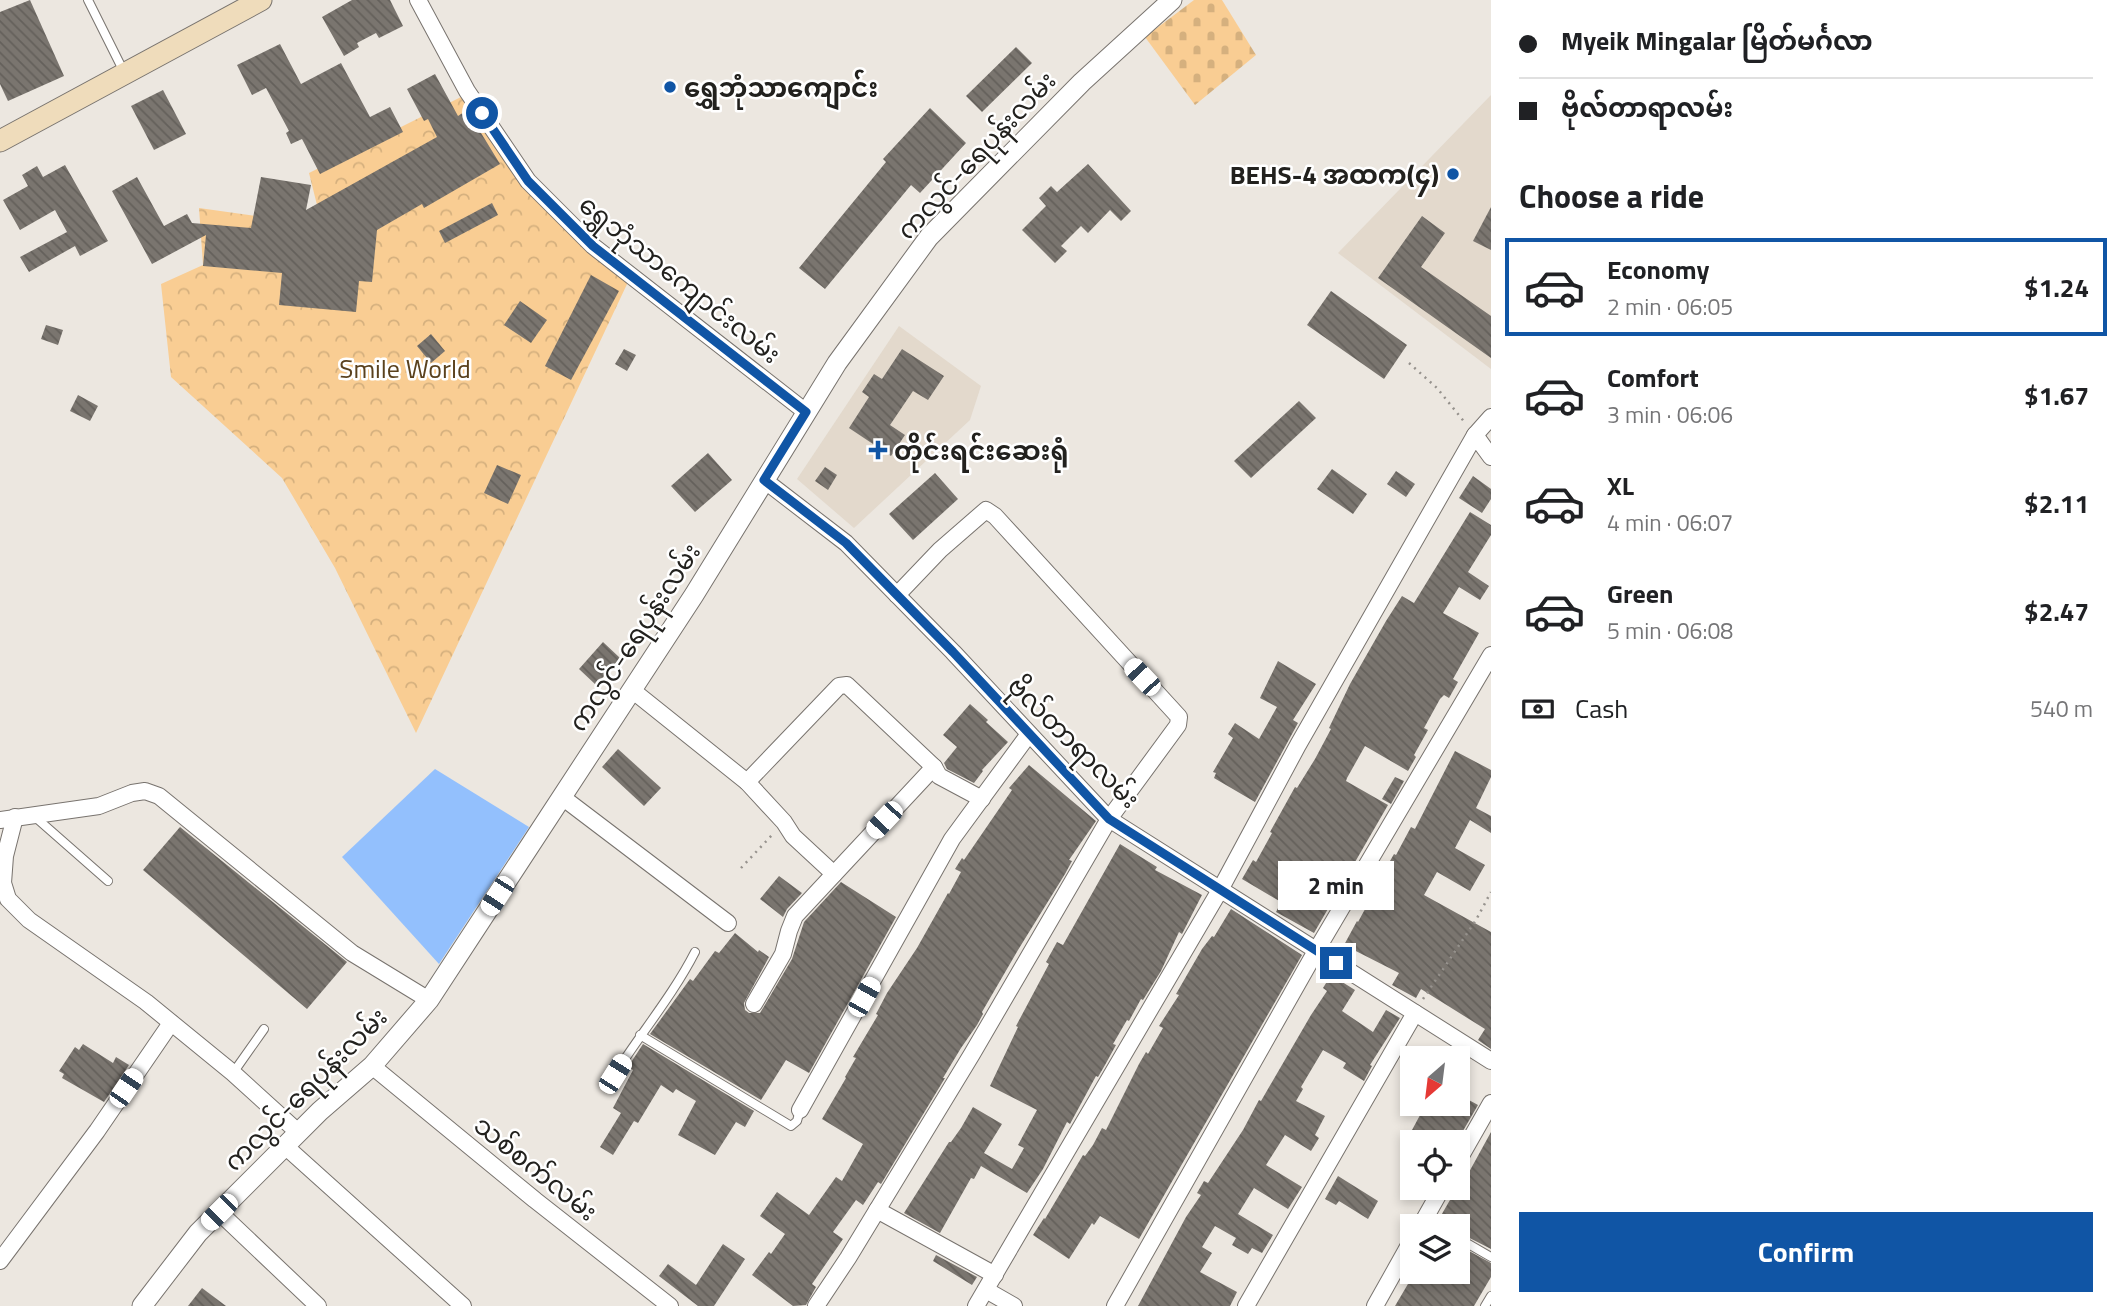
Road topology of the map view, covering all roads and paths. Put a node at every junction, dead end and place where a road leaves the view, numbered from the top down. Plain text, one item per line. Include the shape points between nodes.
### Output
1 (88, 0) edge
2 (261, 0) edge
3 (418, 0) edge
4 (1172, 0) edge
5 (125, 74) junction
6 (0, 141) edge
7 (1409, 363) dead end
8 (806, 412) junction
9 (1491, 418) edge
10 (1475, 435) junction
11 (1491, 457) edge
12 (764, 480) junction
13 (897, 595) junction
14 (1491, 655) edge
15 (632, 690) junction
16 (1029, 734) junction
17 (934, 767) junction
18 (747, 782) junction
19 (562, 797) junction
20 (982, 799) junction
21 (34, 816) junction
22 (8, 818) edge
23 (1109, 819) junction
24 (784, 822) junction
25 (741, 869) dead end
26 (834, 873) junction
27 (108, 881) dead end
28 (1220, 890) junction
29 (1491, 892) edge
30 (728, 923) dead end
31 (1317, 951) junction
32 (695, 952) dead end
33 (429, 1000) junction
34 (754, 1004) dead end
35 (1415, 1013) junction
36 (171, 1023) junction
37 (264, 1029) dead end
38 (640, 1035) junction
39 (1491, 1061) edge
40 (372, 1066) junction
41 (233, 1073) junction
42 (615, 1074) dead end
43 (1491, 1102) edge
44 (800, 1110) joint
45 (292, 1139) junction
46 (1470, 1140) edge
47 (877, 1210) junction
48 (219, 1212) junction
49 (1470, 1245) edge
50 (1491, 1257) edge
51 (0, 1261) edge
52 (1400, 1261) edge
53 (995, 1275) junction
54 (986, 1290) junction
55 (1491, 1296) edge
56 (142, 1306) edge
57 (318, 1306) edge
58 (463, 1306) edge
59 (670, 1306) edge
60 (816, 1306) edge
61 (976, 1306) edge
62 (1014, 1306) edge
63 (1115, 1306) edge
64 (1246, 1306) edge
65 (1375, 1306) edge
66 (1485, 1306) edge

1 - 5 lane
2 - 5 main road
3 - 8 street, ရွှေဘုံသာကျောင်းလမ်း via 467,91 528,181 593,246
4 - 8 street, ကလွင်-ရေပုန်းလမ်း via 1082,82 929,237
5 - 6 main road
7 - 10 path via 1437,388
8 - 12 street, ကလွင်-ရေပုန်းလမ်း
9 - 10 street
10 - 11 street
10 - 28 street
12 - 13 street, ဗိုလ်တာရာလမ်း via 846,543
12 - 15 street, ကလွင်-ရေပုန်းလမ်း
13 - 16 street, ဗိုလ်တာရာလမ်း
13 - 23 street via 986,510 995,516 1179,717 1178,725
14 - 31 street
15 - 18 street
15 - 19 street, ကလွင်-ရေပုန်းလမ်း
16 - 20 street
16 - 23 street, ဗိုလ်တာရာလမ်း
17 - 18 street via 848,685 839,685
17 - 20 street via 939,776
17 - 26 street
18 - 24 street
19 - 30 street
19 - 33 street, ကလွင်-ရေပုန်းလမ်း
20 - 44 street via 952,839
21 - 22 street
21 - 27 lane
21 - 33 street via 99,806 132,793 159,796 352,953
22 - 36 street via 3,883 8,900
23 - 28 street, ဗိုလ်တာရာလမ်း
23 - 47 street
24 - 25 path
24 - 26 street
26 - 34 street via 795,916 783,954
28 - 31 street, ဗိုလ်တာရာလမ်း
28 - 53 street
29 - 35 path
31 - 35 street, ဗိုလ်တာရာလမ်း
31 - 63 street
32 - 38 lane
33 - 40 street, ကလွင်-ရေပုန်းလမ်း
35 - 39 street, ဗိုလ်တာရာလမ်း
35 - 64 street
36 - 41 street
36 - 51 street
37 - 41 lane
38 - 42 lane
38 - 44 lane via 792,1126
40 - 45 street, ကလွင်-ရေပုန်းလမ်း
40 - 59 street, သစ်စက်လမ်း
41 - 45 street
43 - 46 street
45 - 48 street, ကလွင်-ရေပုန်းလမ်း
45 - 58 street
47 - 53 street
47 - 60 street
48 - 56 street, ကလွင်-ရေပုန်းလမ်း
48 - 57 street
49 - 50 lane
52 - 65 street
53 - 54 street
54 - 61 street
54 - 62 street
55 - 66 lane

